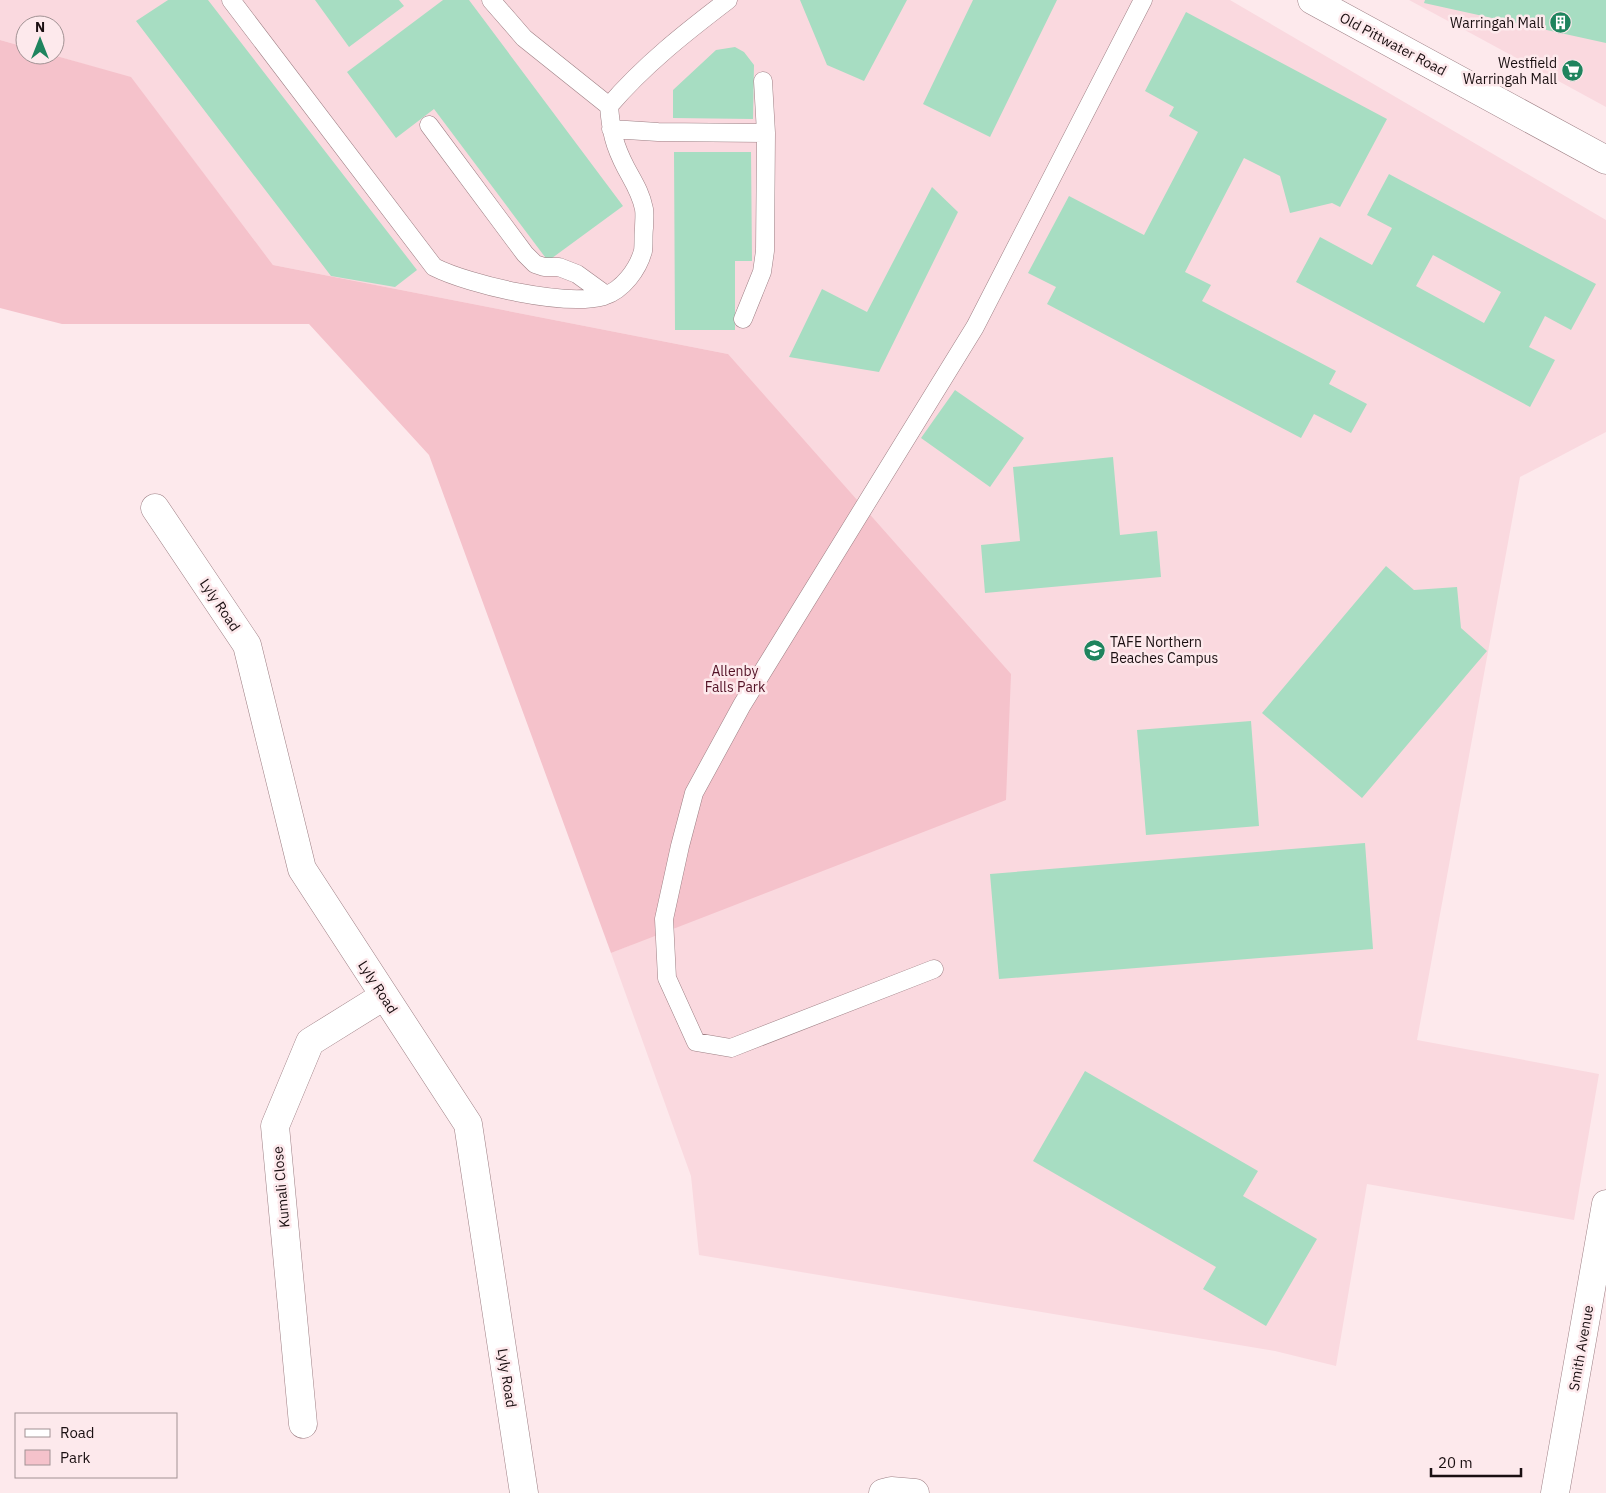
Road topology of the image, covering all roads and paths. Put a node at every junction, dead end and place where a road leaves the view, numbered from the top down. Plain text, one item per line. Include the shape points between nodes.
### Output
1 (231, 0) edge
2 (491, 0) edge
3 (728, 0) edge
4 (1143, 0) edge
5 (1312, 0) edge
6 (763, 81) dead end
7 (609, 106) junction
8 (429, 125) dead end
9 (611, 129) junction
10 (766, 133) junction
11 (1606, 160) edge
12 (606, 295) junction
13 (743, 319) dead end
14 (155, 508) dead end
15 (934, 970) dead end
16 (384, 996) junction
17 (1606, 1204) edge
18 (303, 1424) dead end
19 (524, 1493) edge
20 (883, 1493) edge
21 (915, 1493) edge
22 (1555, 1493) edge

1 - 12 lane via 434,267 451,275 506,289 560,298
2 - 7 lane via 524,38
3 - 7 lane via 627,85
4 - 15 lane via 975,327 742,705 694,793 664,919 667,978 696,1042 731,1048
5 - 11 street, Old Pittwater Road
6 - 10 lane
7 - 9 lane
8 - 12 lane via 535,264 559,267 577,274
9 - 10 lane
9 - 12 lane via 623,162 638,188 644,210 643,251 623,285
10 - 13 lane via 765,251 762,272
14 - 16 street, Lyly Road via 247,645 302,869
16 - 18 street, Kumali Close via 310,1042 275,1126
16 - 19 street, Lyly Road via 468,1124
17 - 22 street, Smith Avenue
20 - 21 street

